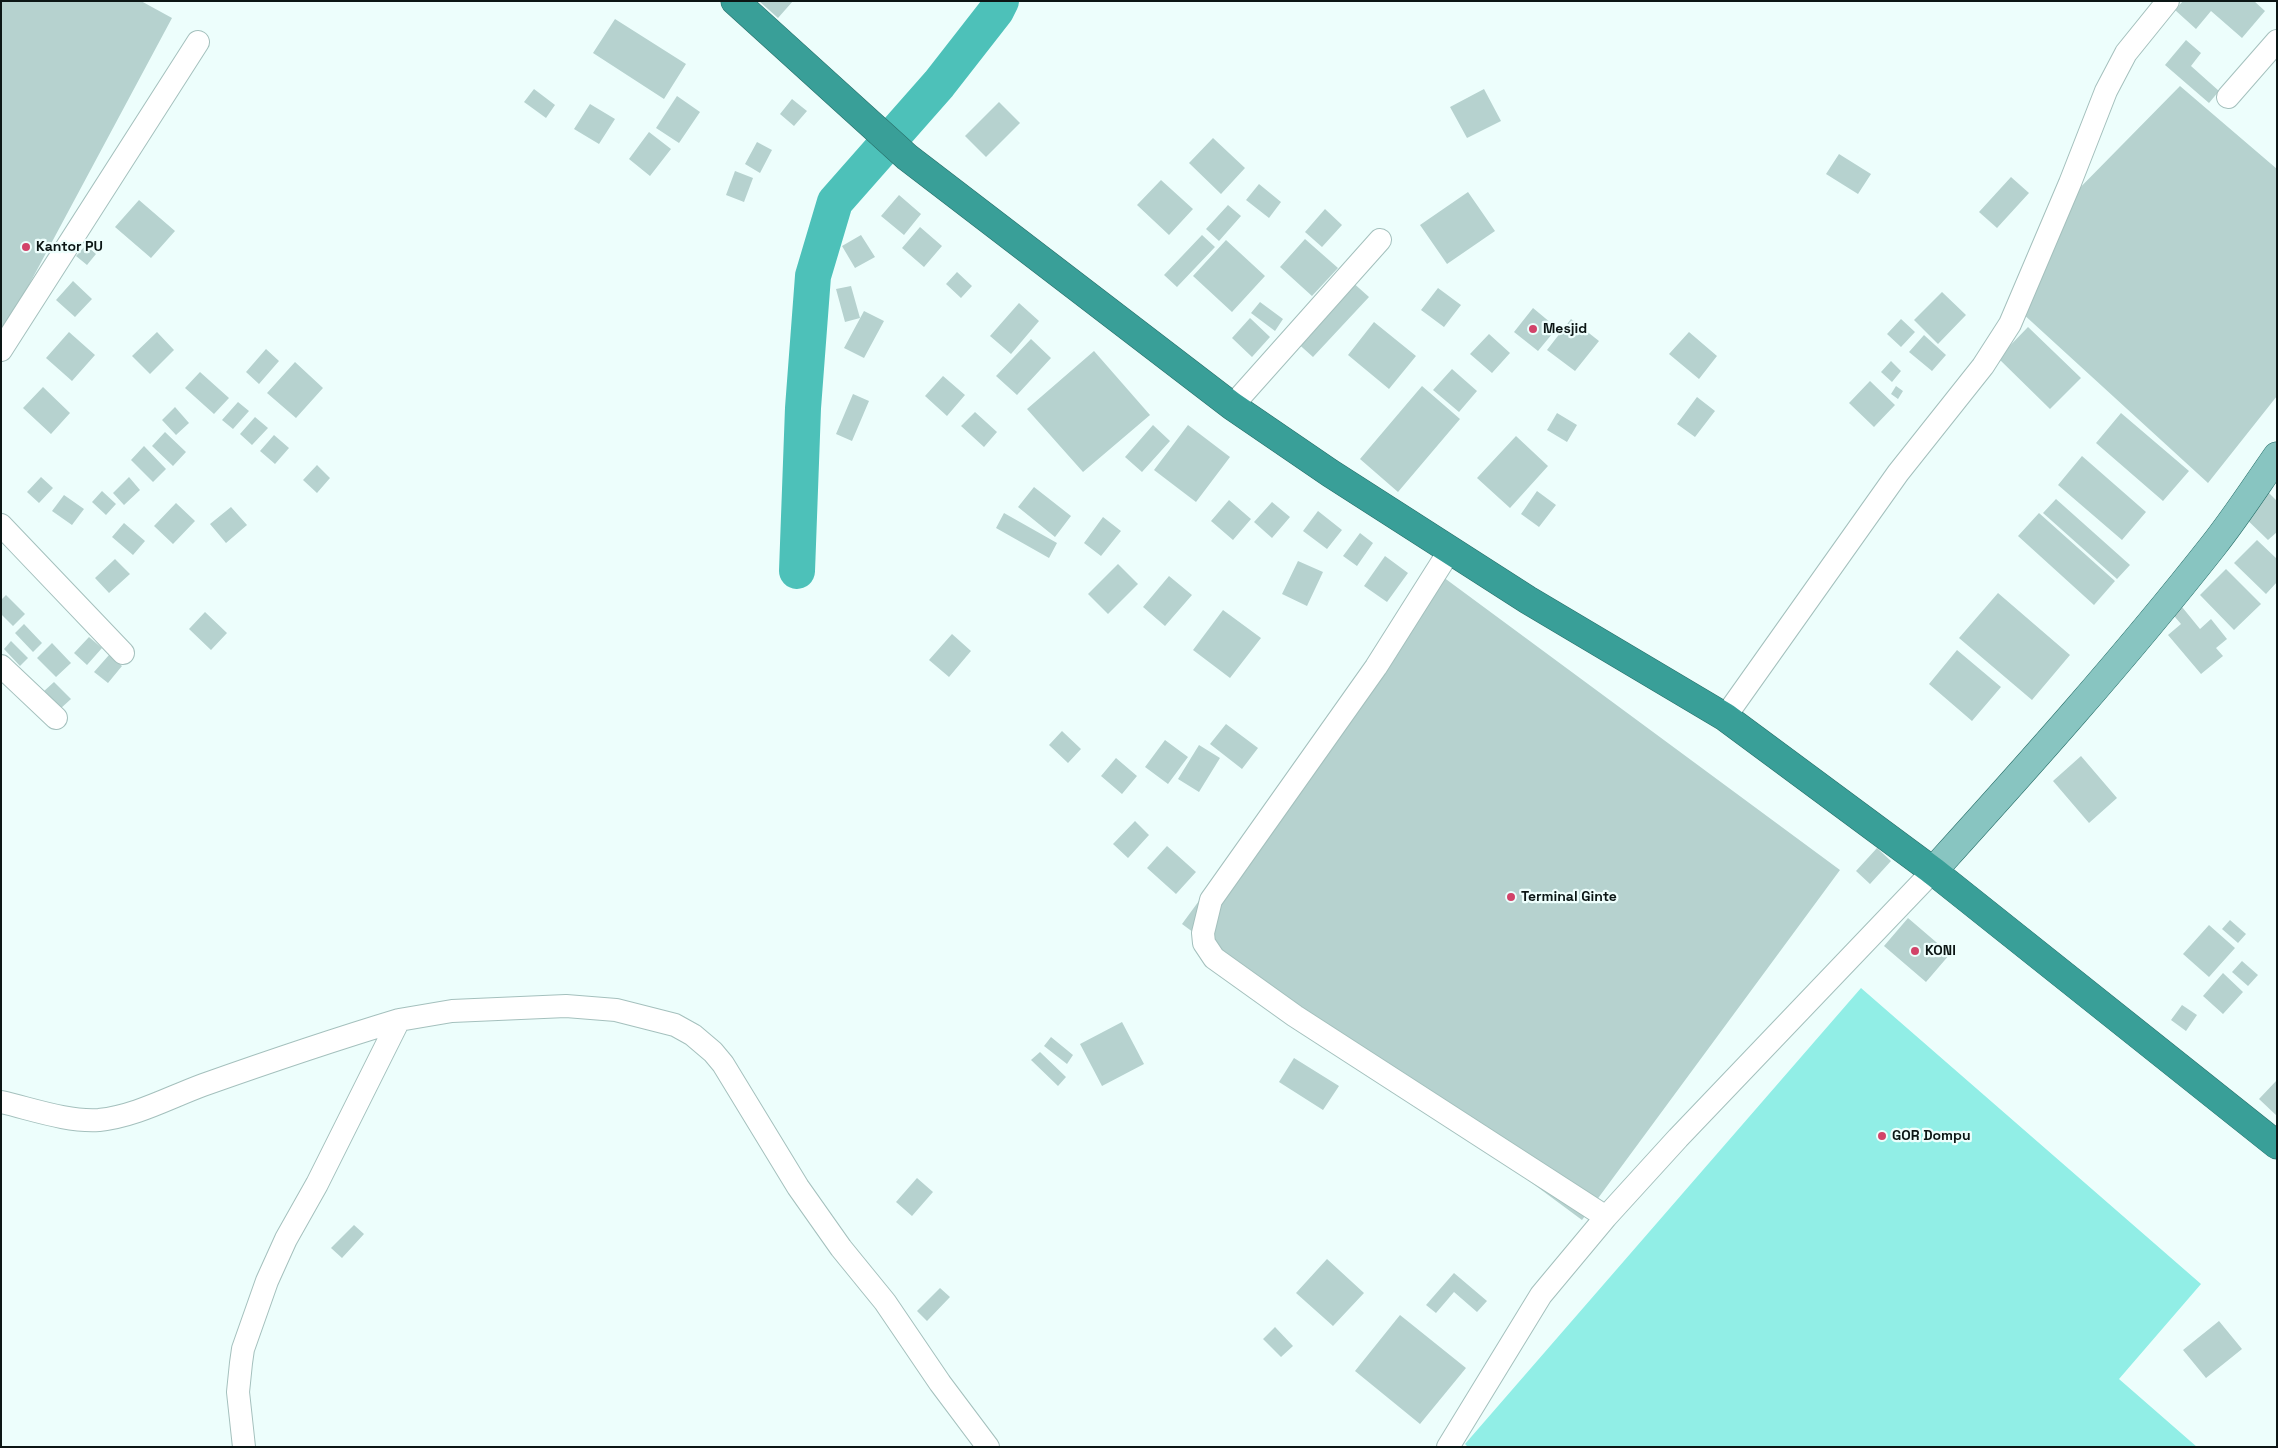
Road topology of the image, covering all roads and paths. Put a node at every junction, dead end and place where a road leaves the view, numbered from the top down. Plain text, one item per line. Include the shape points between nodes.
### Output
1 (735, 1) edge
2 (2168, 1) edge
3 (2277, 41) edge
4 (198, 42) dead end
5 (2228, 97) dead end
6 (1380, 240) dead end
7 (1, 350) edge
8 (1232, 406) junction
9 (2277, 456) edge
10 (1, 525) edge
11 (1450, 550) junction
12 (123, 653) dead end
13 (1, 666) edge
14 (1725, 717) junction
15 (56, 718) dead end
16 (1933, 871) junction
17 (399, 1020) junction
18 (1, 1102) edge
19 (2277, 1145) edge
20 (1606, 1217) junction
21 (244, 1447) edge
22 (988, 1447) edge
23 (1448, 1447) edge

1 - 8 highway via 907,157
2 - 14 street via 2126,53 2106,92 2010,324 1983,366 1898,473
3 - 5 street
4 - 7 street
6 - 8 street
8 - 11 highway
9 - 16 main road via 2215,544 2064,727
10 - 12 street
11 - 14 highway
11 - 20 street via 1376,667 1212,900 1205,921 1204,943 1220,963 1295,1016
13 - 15 street
14 - 16 highway
16 - 19 highway
16 - 20 street
17 - 18 street via 323,1043 130,1114 97,1120 74,1119
17 - 21 street via 267,1281 241,1363 238,1392
17 - 22 street via 452,1011 566,1006 616,1010 675,1025 693,1035 723,1064 798,1187
20 - 23 street via 1541,1295

